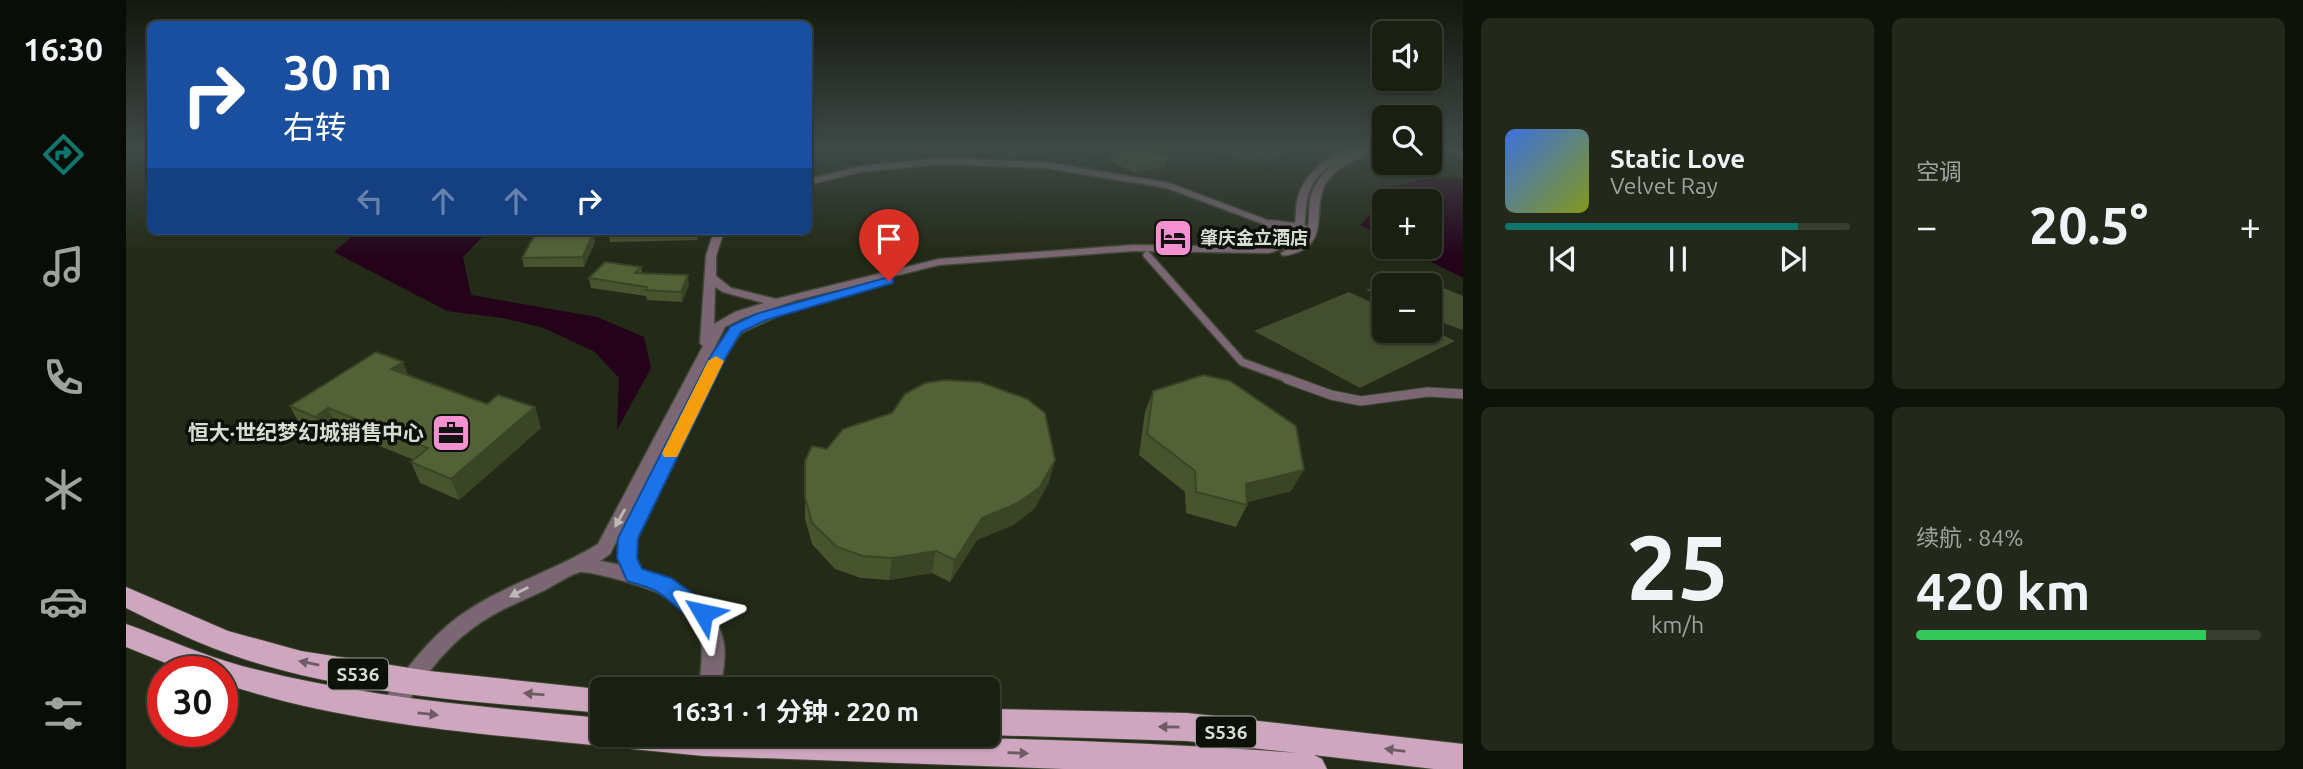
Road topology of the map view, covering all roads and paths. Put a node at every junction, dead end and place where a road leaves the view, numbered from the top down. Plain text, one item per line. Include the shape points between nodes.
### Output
1 (1150, 183) edge
2 (1309, 183) edge
3 (1321, 183) edge
4 (1270, 223) junction
5 (1303, 227) junction
6 (718, 235) edge
7 (1287, 244) junction
8 (1147, 255) junction
9 (711, 278) junction
10 (778, 302) junction
11 (707, 347) junction
12 (1463, 394) edge
13 (582, 565) junction
14 (635, 575) junction
15 (126, 597) edge
16 (126, 635) edge
17 (711, 677) edge
18 (408, 682) junction
19 (590, 699) edge
20 (390, 710) junction
21 (1000, 722) edge
22 (590, 731) edge
23 (896, 747) edge
24 (1463, 758) edge
25 (1312, 769) edge

1 - 4 street
2 - 5 street via 1303,194
3 - 8 street via 1314,200 1315,230 1300,248 1243,259
4 - 5 street
4 - 7 street
5 - 7 street via 1295,241
6 - 9 street
7 - 10 street via 1269,250 1133,248 939,262
8 - 12 lane via 1242,362 1331,395 1361,401 1429,392
8 - 14 street via 944,268 799,305 736,330 718,357 628,538 627,558
9 - 10 street via 727,290
9 - 11 street
10 - 11 street via 720,325
11 -> 13 street via 604,549
13 - 14 street
13 -> 18 street via 477,614 439,646
14 - 17 street via 663,584 703,613 713,644
18 -> 15 main road, S536 via 257,652
16 - 20 main road, S536 via 258,683
19 -> 18 main road, S536
18 - 20 street
20 -> 22 main road, S536
24 -> 21 main road, S536 via 1186,727
23 -> 25 main road, S536

